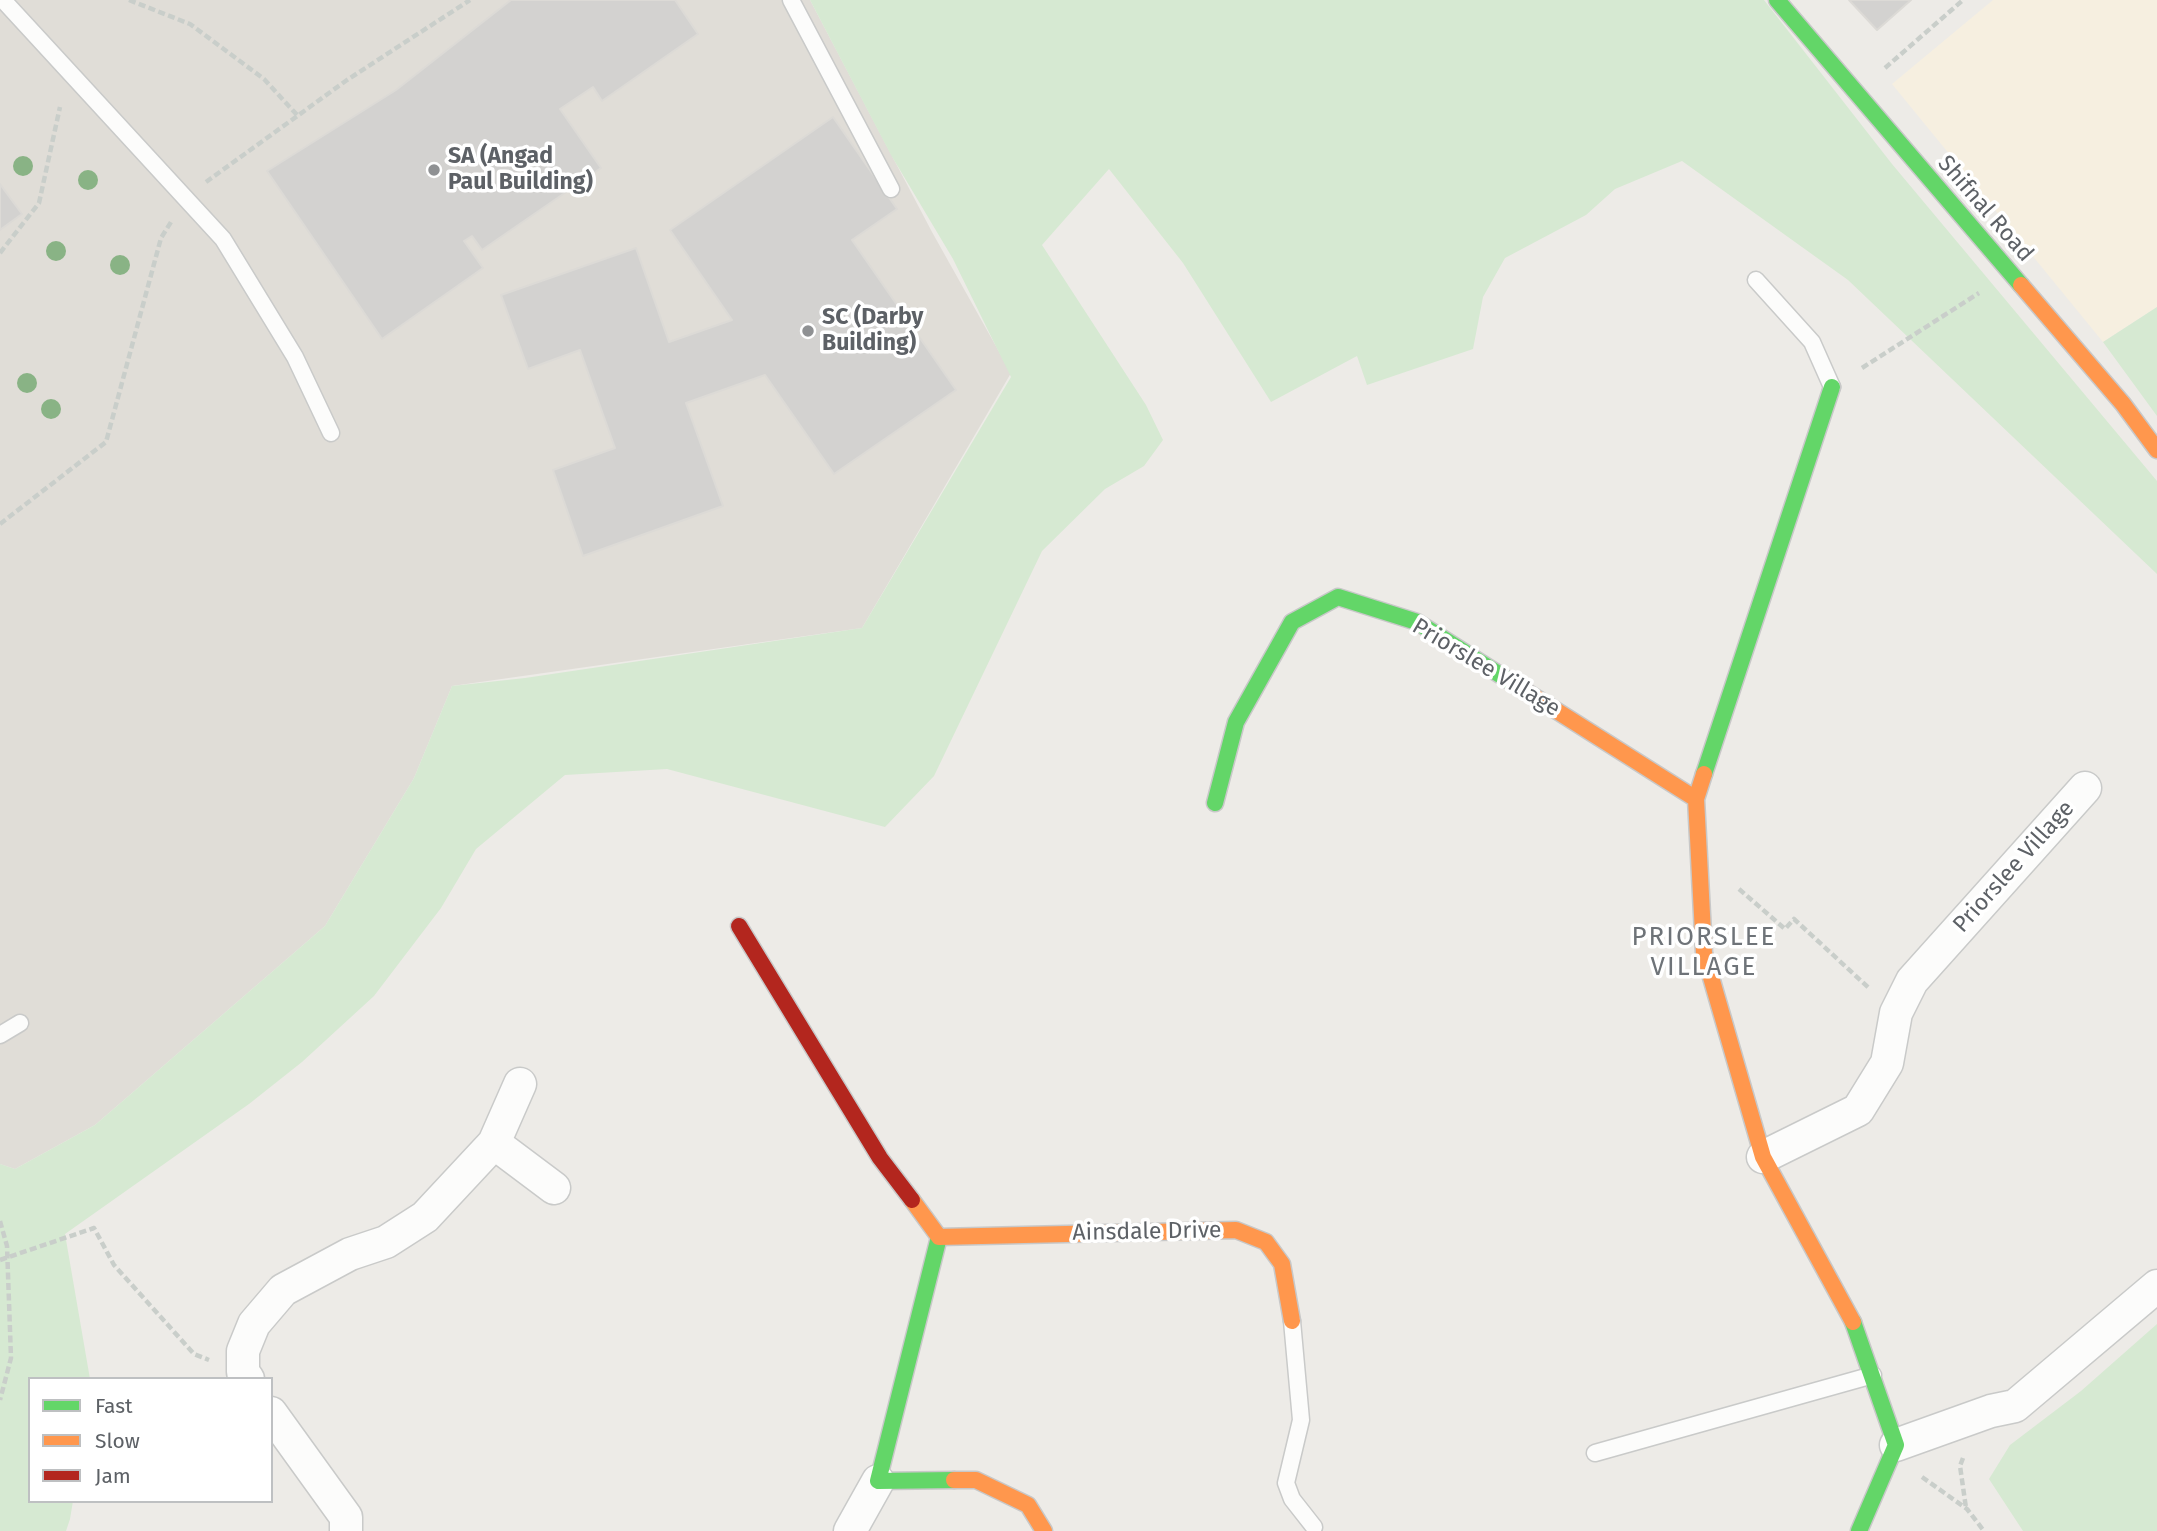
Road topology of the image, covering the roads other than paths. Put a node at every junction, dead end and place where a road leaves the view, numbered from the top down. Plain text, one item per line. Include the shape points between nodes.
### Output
1 (4, 0) edge
2 (791, 0) edge
3 (1777, 0) edge
4 (891, 189) dead end
5 (1756, 280) dead end
6 (1832, 387) joint
7 (331, 433) dead end
8 (2157, 450) edge
9 (2085, 788) dead end
10 (1696, 799) junction
11 (1215, 803) dead end
12 (738, 926) dead end
13 (20, 1023) dead end
14 (0, 1035) edge
15 (520, 1084) dead end
16 (494, 1143) junction
17 (1763, 1157) junction
18 (554, 1188) dead end
19 (939, 1237) junction
20 (2157, 1286) edge
21 (1292, 1321) joint
22 (245, 1375) edge
23 (1873, 1375) junction
24 (273, 1416) edge
25 (1893, 1452) junction
26 (1595, 1453) dead end
27 (878, 1481) junction
28 (1314, 1527) dead end
29 (346, 1531) edge
30 (850, 1531) edge
31 (1044, 1531) edge
32 (1859, 1531) edge

1 - 7 lane via 223,239 295,357
2 - 4 lane
3 - 8 street, Shifnal Road via 2123,404
5 - 6 lane via 1812,342
6 - 10 street
9 - 17 street, Priorslee Village via 1912,981 1896,1013 1888,1063 1857,1110
10 - 11 street, Priorslee Village via 1417,622 1338,597 1292,622 1236,722
10 - 17 street via 1704,953
12 - 19 street via 880,1158
13 - 14 lane
15 - 16 street
16 - 18 street
16 - 22 street via 425,1217 386,1242 350,1254 283,1290 254,1324 243,1351
17 - 23 street via 1858,1331
19 - 21 street, Ainsdale Drive via 1236,1230 1266,1242 1282,1264
19 - 27 street
20 - 25 street via 2015,1406 1991,1411
21 - 28 lane via 1301,1419 1286,1483 1292,1499
23 - 25 street
23 - 26 lane
24 - 29 street via 346,1517
25 - 32 street
27 - 30 street
27 - 31 street via 976,1480 1028,1505

